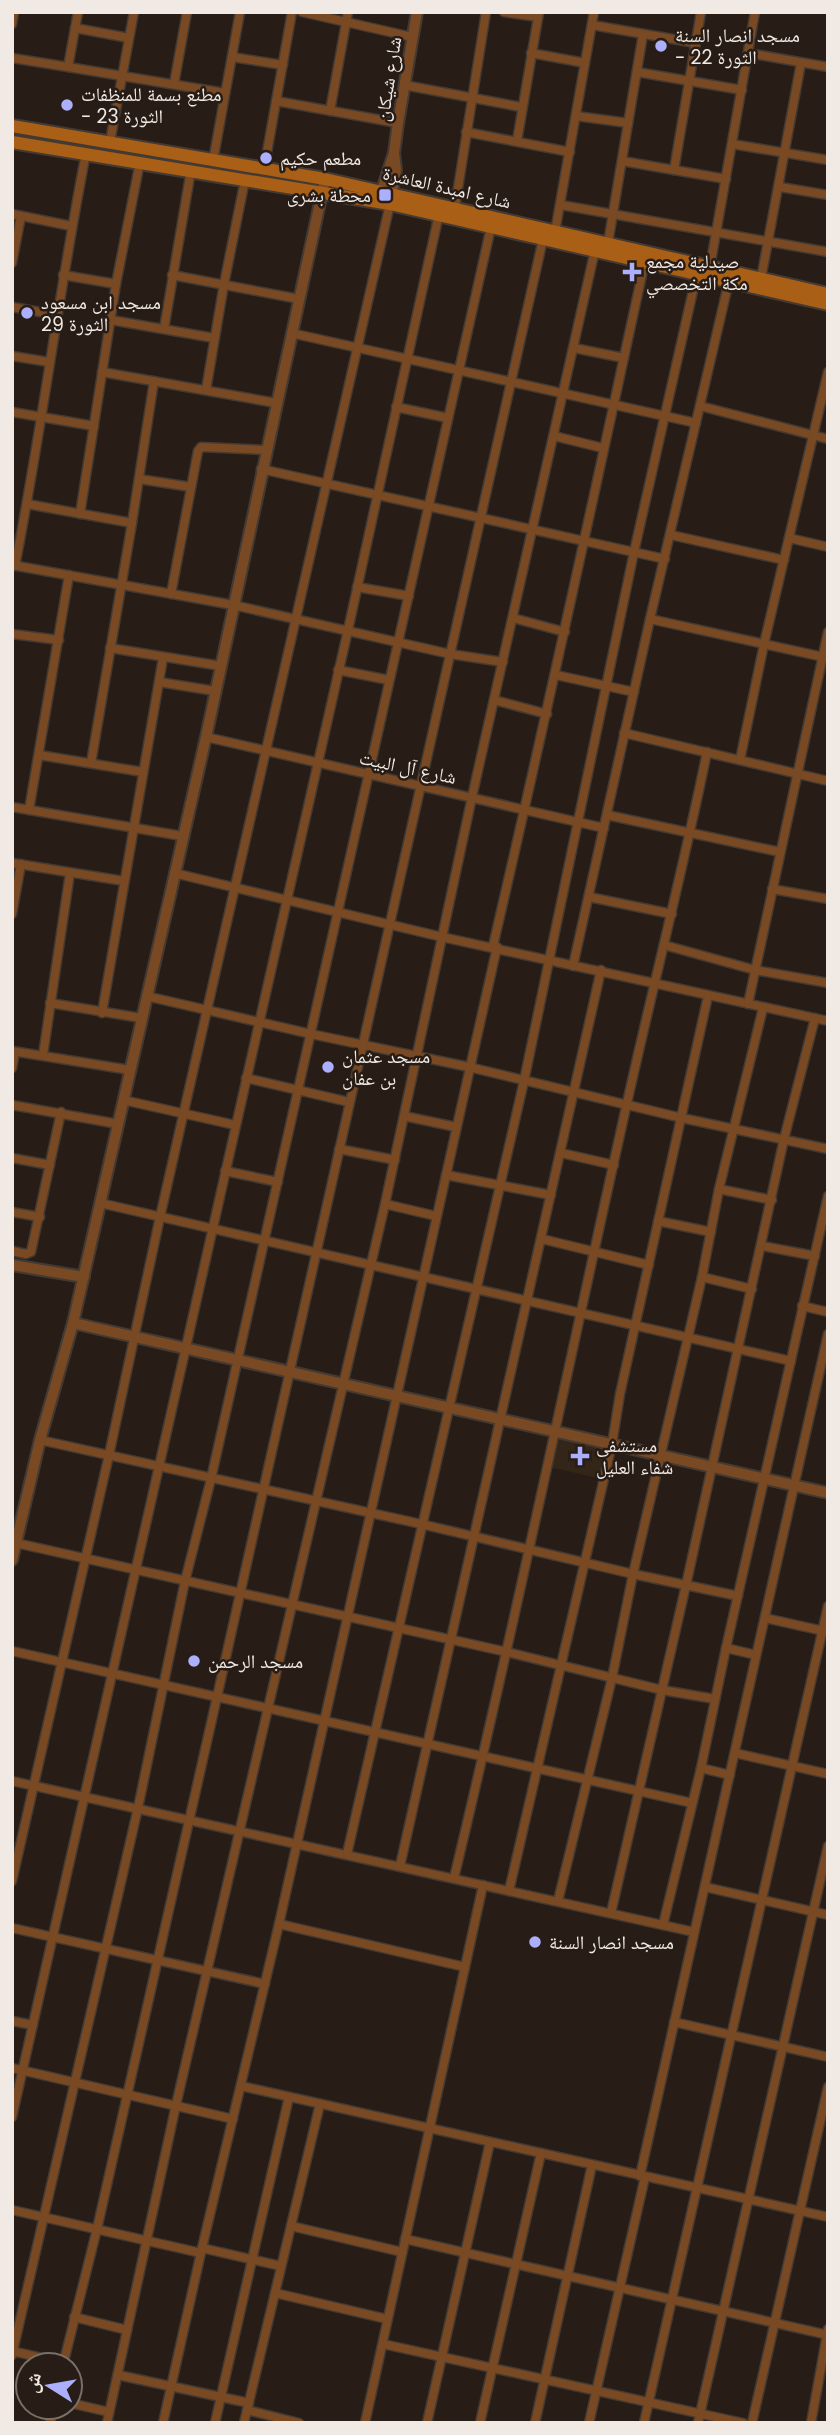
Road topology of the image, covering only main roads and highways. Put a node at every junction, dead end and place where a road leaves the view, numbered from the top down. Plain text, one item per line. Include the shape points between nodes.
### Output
1 (12, 126) edge
2 (12, 142) edge
3 (125, 145) junction
4 (122, 159) junction
5 (385, 198) junction
6 (804, 294) junction
7 (828, 295) edge
8 (828, 304) edge

1 - 3 main road, شارع امبدة العاشرة
2 - 4 main road, شارع امبدة العاشرة
3 - 4 main road
3 - 5 main road, شارع امبدة العاشرة via 325,179
4 - 5 main road, شارع امبدة العاشرة via 323,193
5 - 6 main road, شارع امبدة العاشرة via 543,239
5 - 6 main road, شارع امبدة العاشرة via 455,207 761,279
6 - 7 main road, شارع امبدة العاشرة
6 - 8 main road, شارع امبدة العاشرة

